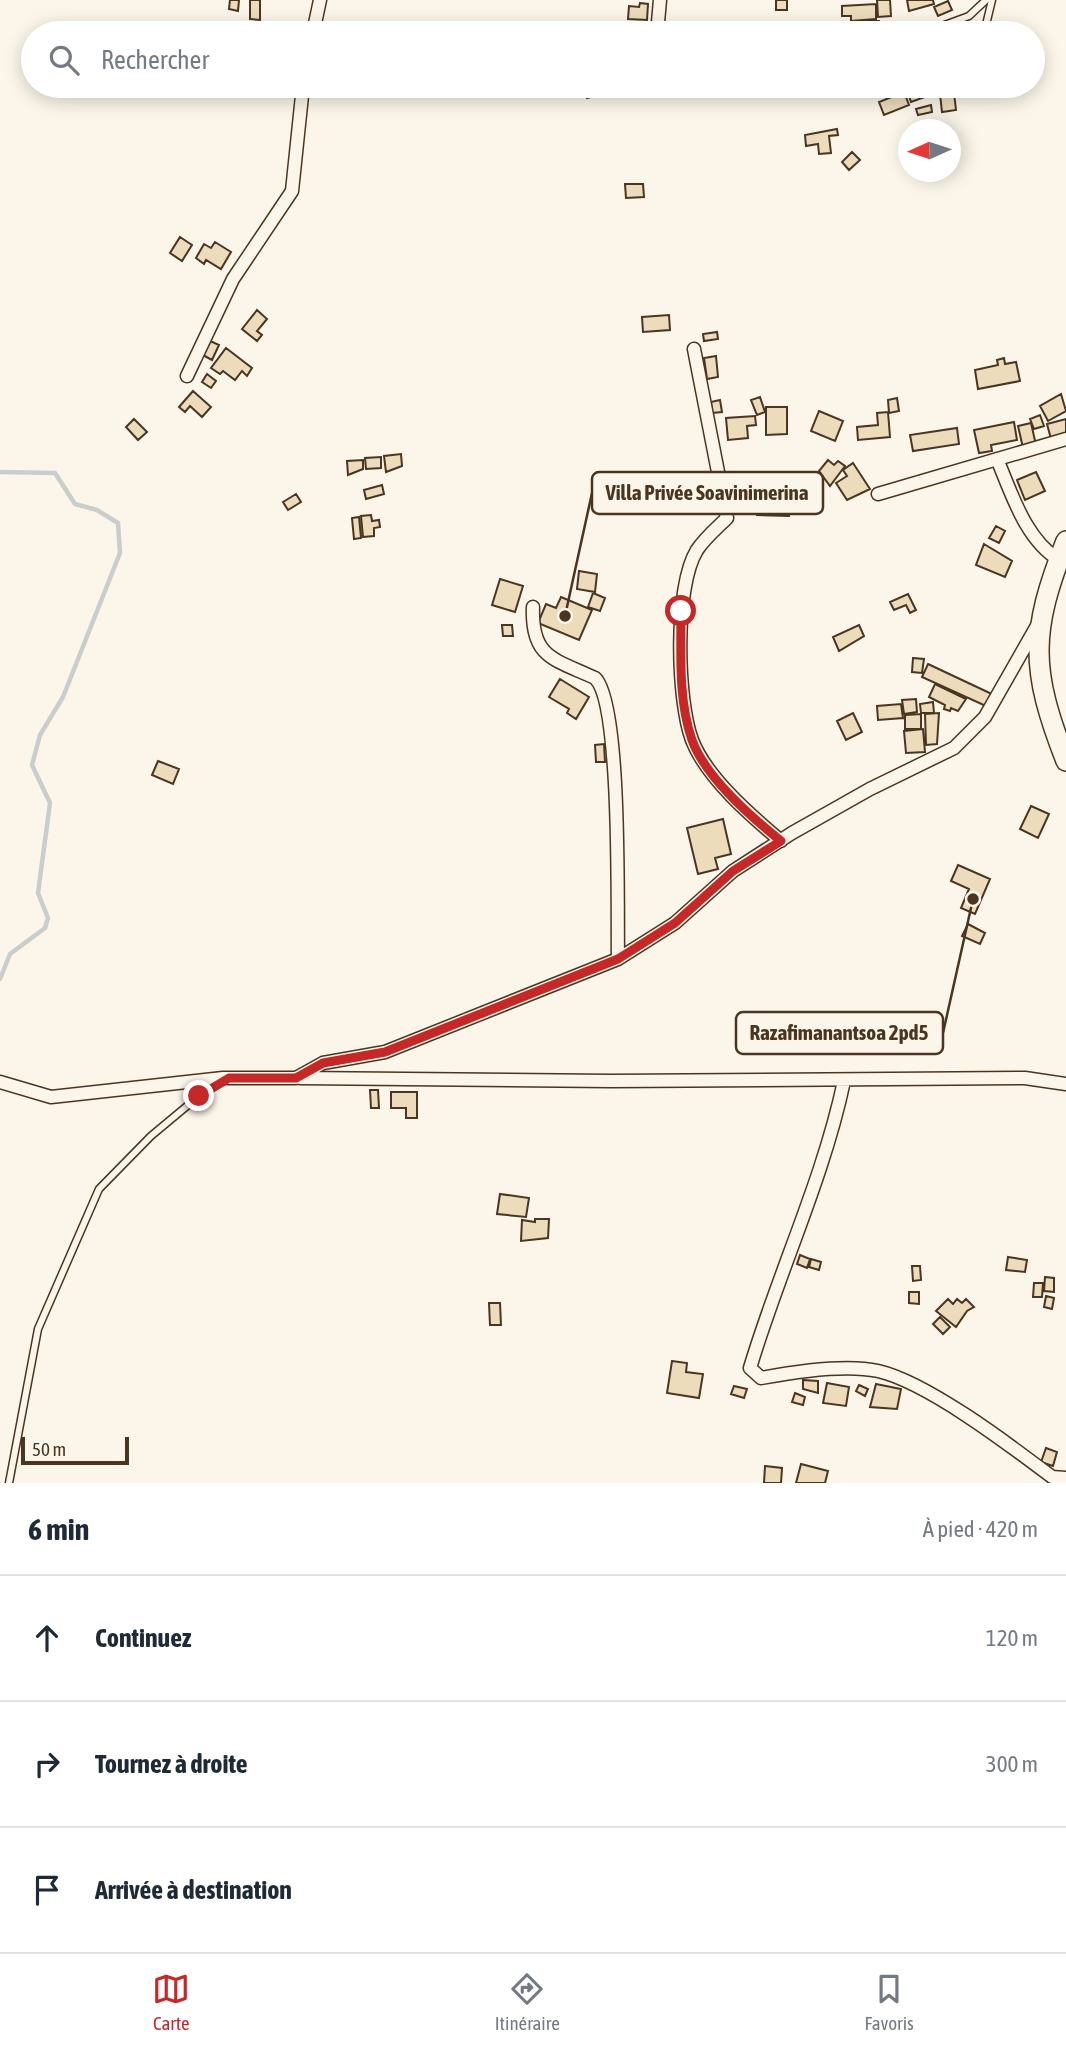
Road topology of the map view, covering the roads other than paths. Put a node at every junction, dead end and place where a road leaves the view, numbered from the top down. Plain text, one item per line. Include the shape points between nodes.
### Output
1 (320, 0) edge
2 (660, 0) edge
3 (986, 0) edge
4 (992, 0) edge
5 (316, 21) edge
6 (658, 21) edge
7 (955, 21) edge
8 (987, 21) edge
9 (302, 98) edge
10 (694, 349) dead end
11 (187, 376) dead end
12 (1066, 439) edge
13 (997, 459) junction
14 (878, 494) dead end
15 (1066, 541) edge
16 (1059, 560) junction
17 (533, 607) dead end
18 (1040, 621) junction
19 (1066, 761) edge
20 (781, 841) junction
21 (618, 959) junction
22 (229, 1078) junction
23 (296, 1078) junction
24 (844, 1081) junction
25 (0, 1082) edge
26 (1066, 1084) edge
27 (1066, 1478) edge
28 (9, 1483) edge

1 - 5 street
2 - 6 street
3 - 7 lane via 969,16
4 - 8 lane
9 - 11 street via 292,191 233,279
10 - 20 street via 727,518 696,551 681,611 685,712 700,755 733,797
12 - 13 street
13 - 14 street
13 - 16 street via 1027,526 1046,552
15 - 16 main road
16 - 18 main road
17 - 21 street via 532,632 538,645 550,657 595,678 607,700
18 - 19 main road via 1038,661 1046,710
18 - 20 street via 985,717 954,748 870,789
20 - 21 street via 733,871 675,923
21 - 23 street via 385,1052 323,1063
22 - 23 street
22 - 25 street via 51,1097
22 - 28 lane via 151,1136 99,1189 38,1329
23 - 24 street
24 - 26 street via 1026,1078
24 - 27 street via 816,1185 750,1368 761,1378 804,1370 878,1371 945,1402 1052,1477

